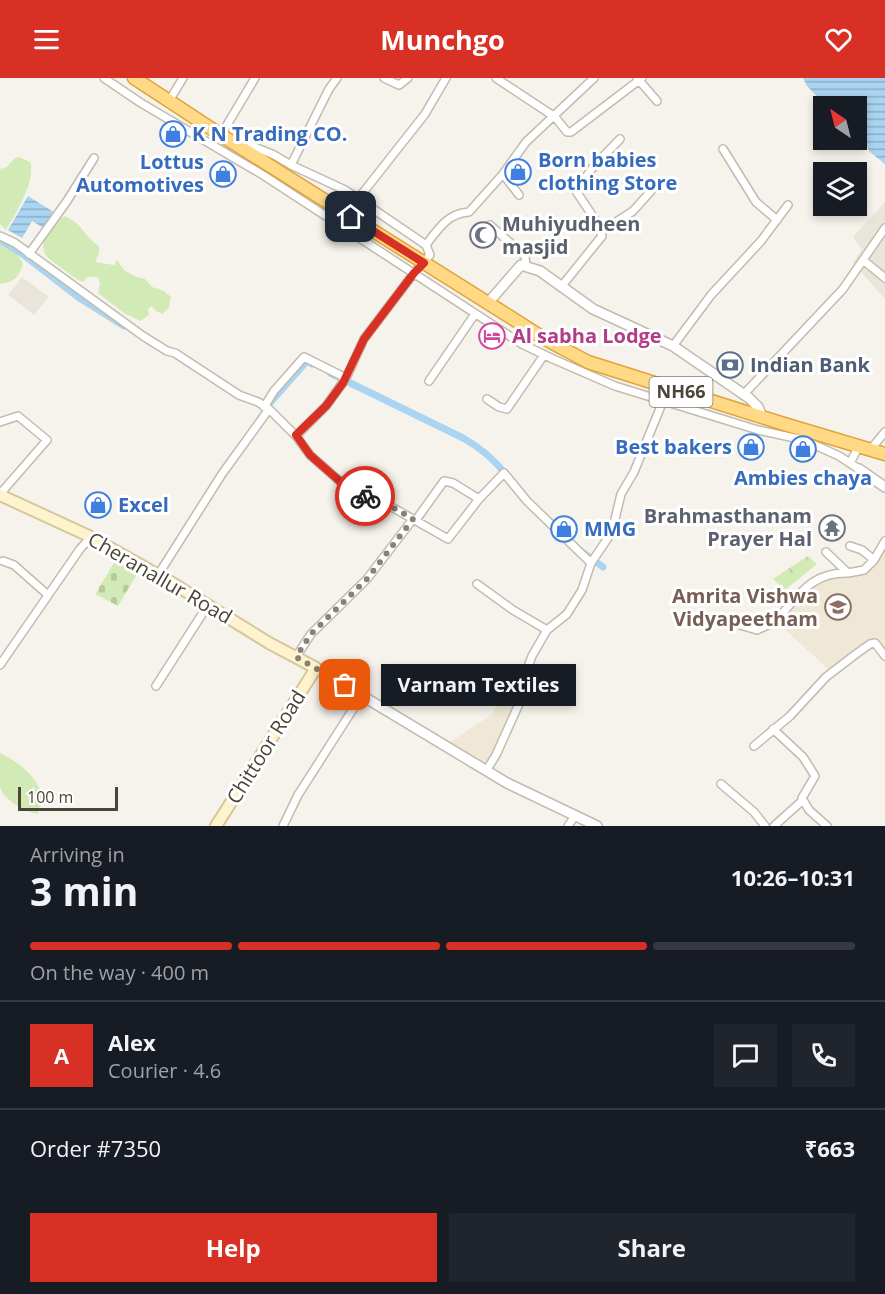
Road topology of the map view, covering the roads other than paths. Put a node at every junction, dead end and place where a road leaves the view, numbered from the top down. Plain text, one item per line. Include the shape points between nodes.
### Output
1 (104, 78) edge
2 (134, 78) edge
3 (183, 78) edge
4 (255, 78) edge
5 (337, 78) edge
6 (384, 78) edge
7 (408, 78) edge
8 (446, 78) edge
9 (496, 78) edge
10 (594, 78) edge
11 (639, 79) edge
12 (169, 101) junction
13 (657, 101) dead end
14 (555, 117) junction
15 (224, 137) junction
16 (620, 139) dead end
17 (723, 149) dead end
18 (94, 158) dead end
19 (291, 165) junction
20 (503, 174) junction
21 (651, 191) dead end
22 (519, 195) dead end
23 (358, 199) junction
24 (788, 205) dead end
25 (469, 212) junction
26 (476, 218) dead end
27 (777, 220) junction
28 (490, 225) dead end
29 (601, 232) junction
30 (883, 234) edge
31 (0, 236) edge
32 (426, 245) junction
33 (29, 254) junction
34 (862, 260) junction
35 (424, 263) junction
36 (526, 266) junction
37 (414, 273) junction
38 (885, 278) edge
39 (561, 287) junction
40 (488, 303) junction
41 (476, 314) junction
42 (673, 346) junction
43 (544, 355) junction
44 (345, 380) junction
45 (429, 381) dead end
46 (744, 394) junction
47 (487, 399) dead end
48 (663, 401) junction
49 (266, 408) junction
50 (762, 417) junction
51 (0, 422) edge
52 (885, 432) edge
53 (296, 435) junction
54 (806, 435) junction
55 (859, 446) junction
56 (872, 450) junction
57 (885, 454) edge
58 (850, 464) junction
59 (859, 469) joint
60 (885, 487) edge
61 (0, 494) edge
62 (479, 499) junction
63 (415, 519) junction
64 (91, 537) junction
65 (885, 542) edge
66 (850, 546) dead end
67 (826, 552) dead end
68 (593, 560) junction
69 (874, 560) junction
70 (3, 561) dead end
71 (848, 573) junction
72 (158, 575) junction
73 (477, 584) dead end
74 (48, 595) junction
75 (208, 605) junction
76 (740, 625) dead end
77 (547, 630) junction
78 (885, 656) edge
79 (296, 657) junction
80 (2, 660) edge
81 (316, 668) junction
82 (156, 686) dead end
83 (362, 695) junction
84 (773, 729) junction
85 (754, 746) dead end
86 (486, 771) junction
87 (721, 784) dead end
88 (803, 800) junction
89 (575, 816) junction
90 (216, 826) edge
91 (283, 826) edge
92 (568, 826) edge
93 (597, 826) edge
94 (765, 826) edge
95 (774, 826) edge
96 (827, 826) edge

1 - 37 street
2 - 12 highway, NH66
3 - 12 street
4 - 15 street
5 - 19 street
6 - 7 street via 399,85
8 - 23 street via 425,114
9 - 14 street
10 - 14 street
11 - 13 street
11 - 14 street via 574,131 567,132
12 - 15 highway, NH66
14 - 20 street via 526,142
15 - 19 street via 238,139
15 - 35 highway, NH66
16 - 29 street via 592,167 576,191
17 - 27 street via 756,202
18 - 33 street
19 - 23 street
20 - 22 street
20 - 25 street
21 - 29 street via 633,211
23 - 32 street
24 - 27 street
25 - 26 street
25 - 32 street via 456,212
27 - 42 street via 711,295
28 - 36 street via 525,256
29 - 39 street via 599,242
30 - 34 street
31 - 33 street
32 - 35 street via 430,255
33 - 49 street via 143,336
34 - 38 street
34 - 46 street via 843,289
35 - 37 street
35 - 40 highway, NH66
36 - 39 street
36 - 40 street via 516,269
37 - 41 street
37 - 44 street via 364,339
39 - 42 street via 593,309
40 - 50 highway, NH66 via 588,362
41 - 43 street
41 - 45 street
42 - 46 street
43 - 47 street via 507,409
43 - 48 street via 615,386
44 - 49 street via 304,357 274,391
44 - 53 street via 326,406
46 - 50 street via 758,407
48 - 54 street via 758,430
48 - 68 street via 621,494 612,532
49 - 53 street
49 - 72 street
50 - 54 highway, NH66
51 - 61 street via 18,416 47,440
52 - 56 street
53 - 63 street via 310,455 352,492 383,502
54 - 55 highway, NH66
54 - 58 street
55 - 56 highway, NH66
55 - 58 street
56 - 57 highway, NH66
58 - 59 street
59 - 60 street
61 - 64 main road, Cheranallur Road
62 - 63 street via 444,481
62 - 63 street via 448,539
62 - 68 street via 504,473 526,501
63 - 79 street via 367,579 311,634
64 - 72 main road, Cheranallur Road
64 - 74 street
65 - 69 street
66 - 69 street
67 - 71 street
68 - 77 street via 582,590 567,614
69 - 71 street via 864,570
70 - 74 street via 14,565
71 - 76 street via 821,577 803,588 775,621 757,630
72 - 75 main road, Cheranallur Road
73 - 77 street
74 - 80 street
75 - 79 main road, Cheranallur Road
75 - 82 street
77 - 86 street via 526,672 523,695
78 - 84 street via 875,643 870,644 826,677
79 - 81 main road, Cheranallur Road
81 - 83 street
81 - 90 main road, Chittoor Road
83 - 86 street
83 - 91 street via 298,795
84 - 85 street
84 - 88 street via 803,757 815,776
86 - 89 street
87 - 94 street
88 - 95 street
88 - 96 street
89 - 92 street
89 - 93 street

